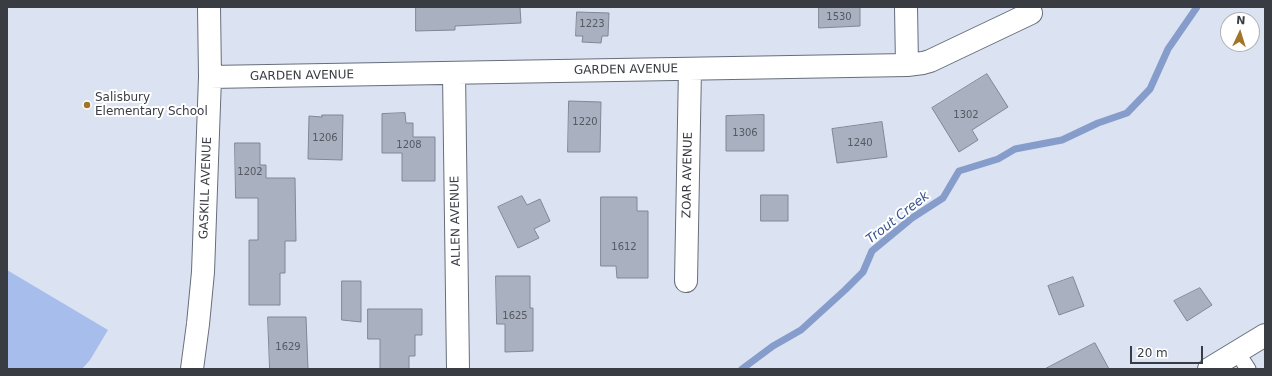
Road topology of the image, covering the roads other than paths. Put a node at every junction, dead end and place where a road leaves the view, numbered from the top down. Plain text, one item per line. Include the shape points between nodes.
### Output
1 (209, 7) edge
2 (906, 7) edge
3 (1031, 13) dead end
4 (907, 65) junction
5 (690, 69) junction
6 (454, 73) junction
7 (210, 77) junction
8 (686, 281) dead end
9 (1265, 335) edge
10 (1242, 360) edge
11 (192, 369) edge
12 (458, 369) edge
13 (1209, 369) edge

1 - 7 street, GASKILL AVENUE
2 - 4 street
3 - 4 street, GARDEN AVENUE via 930,61
4 - 5 street, GARDEN AVENUE
5 - 6 street, GARDEN AVENUE
5 - 8 street, ZOAR AVENUE
6 - 7 street, GARDEN AVENUE
6 - 12 street, ALLEN AVENUE
7 - 11 street, GASKILL AVENUE via 203,272
9 - 10 street
10 - 13 street

